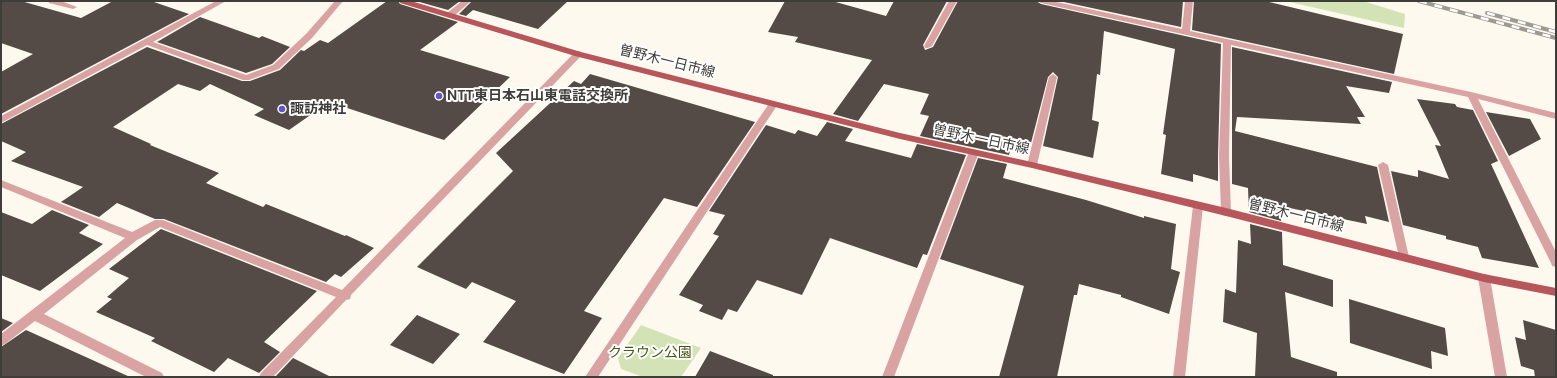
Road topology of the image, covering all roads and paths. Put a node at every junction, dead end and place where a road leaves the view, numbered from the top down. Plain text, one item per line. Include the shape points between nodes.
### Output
1 (52, 1) edge
2 (222, 1) edge
3 (339, 1) edge
4 (403, 1) edge
5 (466, 1) edge
6 (953, 1) edge
7 (1041, 1) edge
8 (1189, 2) edge
9 (1075, 5) edge
10 (72, 7) dead end
11 (450, 15) junction
12 (1186, 34) junction
13 (146, 42) junction
14 (1227, 42) junction
15 (928, 46) dead end
16 (578, 54) junction
17 (1053, 77) dead end
18 (1471, 96) junction
19 (773, 104) junction
20 (1556, 116) edge
21 (1, 120) edge
22 (974, 152) junction
23 (1032, 165) junction
24 (1383, 165) dead end
25 (1, 183) edge
26 (1198, 206) junction
27 (1226, 212) junction
28 (133, 237) junction
29 (1404, 257) junction
30 (1556, 263) edge
31 (1484, 278) junction
32 (1556, 292) edge
33 (346, 296) junction
34 (36, 315) junction
35 (1, 341) edge
36 (158, 377) edge
37 (265, 377) edge
38 (593, 377) edge
39 (888, 377) edge
40 (1180, 377) edge
41 (1501, 377) edge

1 - 10 street
2 - 13 street
3 - 13 street via 309,36 276,67 246,78
4 - 11 main road, 曽野木一日市線
5 - 11 street
6 - 15 street
7 - 9 street
8 - 12 street
9 - 12 street
11 - 16 main road, 曽野木一日市線
12 - 14 street
13 - 21 street
14 - 18 street
14 - 27 street via 1224,156
16 - 19 main road, 曽野木一日市線
16 - 33 street
17 - 23 street
18 - 20 street
18 - 30 street
19 - 22 main road, 曽野木一日市線
19 - 38 street
22 - 23 main road, 曽野木一日市線
22 - 39 street
23 - 26 main road, 曽野木一日市線
24 - 29 street
25 - 28 street
26 - 27 main road, 曽野木一日市線
26 - 40 street
27 - 29 main road, 曽野木一日市線
28 - 33 street via 159,223
28 - 34 street
29 - 31 main road, 曽野木一日市線
31 - 32 main road, 曽野木一日市線
31 - 41 street
33 - 37 street
34 - 35 street
34 - 36 street

